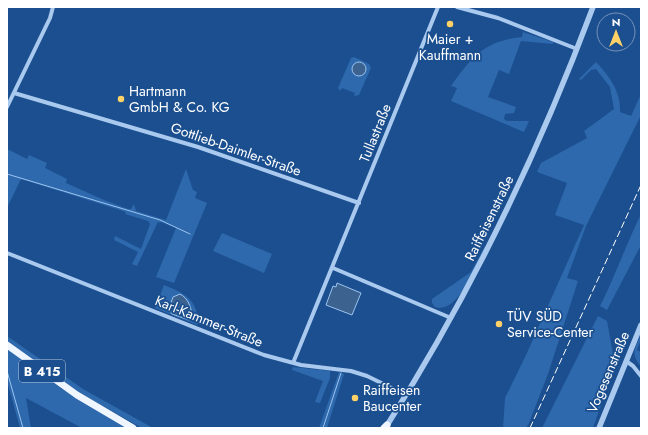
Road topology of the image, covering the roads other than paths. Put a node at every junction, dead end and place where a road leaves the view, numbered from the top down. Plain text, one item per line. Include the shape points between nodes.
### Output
1 (53, 7) edge
2 (438, 7) edge
3 (458, 7) edge
4 (593, 7) edge
5 (577, 49) junction
6 (14, 93) junction
7 (7, 107) edge
8 (359, 203) junction
9 (7, 253) edge
10 (333, 268) junction
11 (451, 318) junction
12 (641, 325) edge
13 (7, 345) edge
14 (626, 361) junction
15 (293, 363) junction
16 (641, 376) edge
17 (406, 395) junction
18 (385, 427) edge
19 (133, 428) edge
20 (598, 428) edge

1 - 6 street
2 - 8 street, Tullastraße
3 - 5 street via 498,18
4 - 5 street, Raiffeisenstraße
5 - 11 street, Raiffeisenstraße via 539,142
6 - 7 street
6 - 8 street, Gottlieb-Daimler-Straße via 198,147
8 - 10 street, Tullastraße
9 - 15 street, Karl-Kammer-Straße via 257,353
10 - 11 street
10 - 15 street, Tullastraße
11 - 17 street, Raiffeisenstraße
12 - 14 street, Vogesenstraße
13 - 19 main road, B 415 via 77,395
14 - 16 street
14 - 20 street, Vogesenstraße
15 - 17 street, Karl-Kammer-Straße via 351,371
17 - 18 street, Raiffeisenstraße

